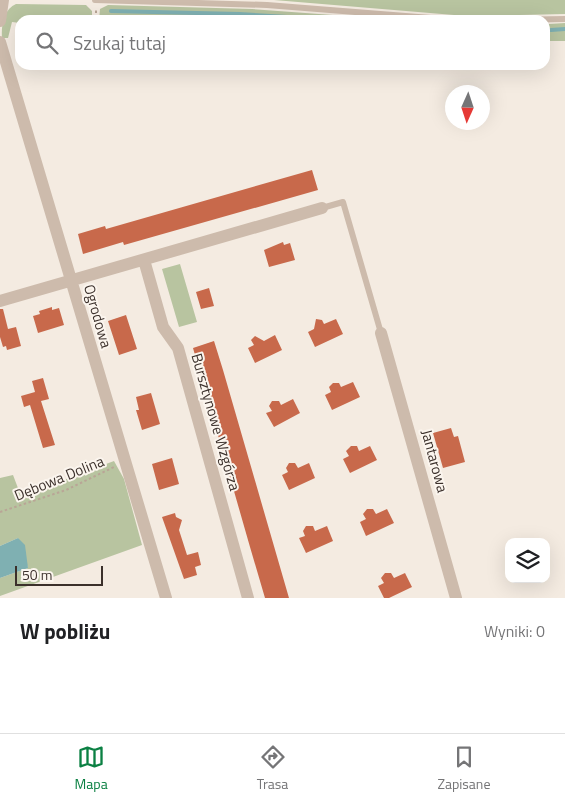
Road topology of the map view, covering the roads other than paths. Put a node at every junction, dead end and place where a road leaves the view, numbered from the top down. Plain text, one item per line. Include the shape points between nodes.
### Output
1 (3, 0) edge
2 (95, 0) edge
3 (397, 15) edge
4 (550, 19) edge
5 (565, 19) edge
6 (0, 21) edge
7 (0, 42) edge
8 (322, 208) joint
9 (144, 260) junction
10 (70, 281) junction
11 (0, 300) edge
12 (381, 333) joint
13 (166, 598) edge
14 (248, 598) edge
15 (456, 598) edge

1 - 6 street
2 - 3 lane via 267,4
4 - 5 lane
7 - 10 street, Ogrodowa
8 - 9 street
8 - 12 lane via 343,202
9 - 10 street
9 - 14 street, Bursztynowe Wzgórza via 163,327 178,348
10 - 11 street
10 - 13 street, Ogrodowa
12 - 15 street, Jantarowa

